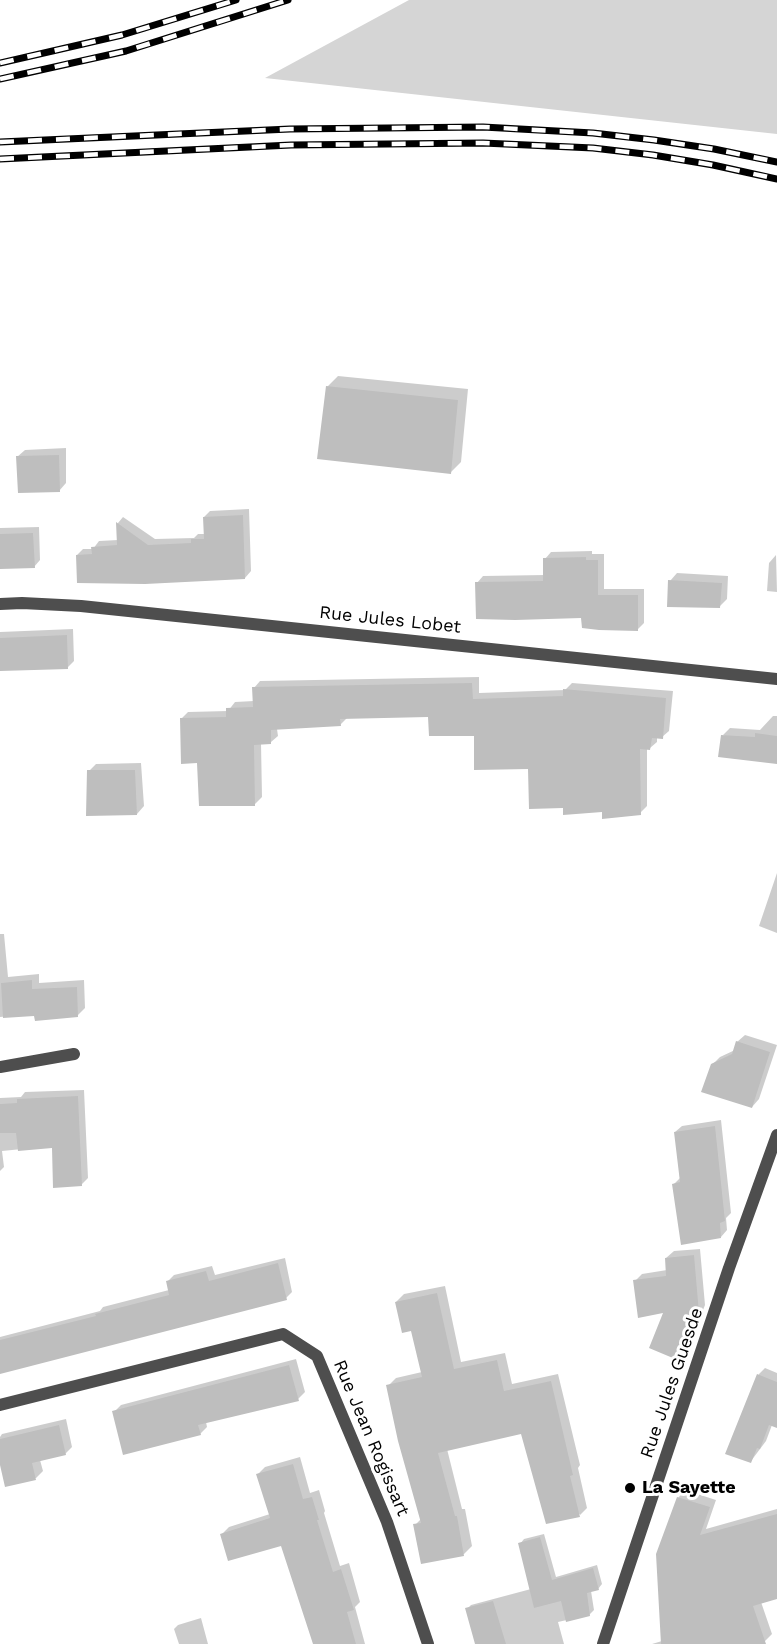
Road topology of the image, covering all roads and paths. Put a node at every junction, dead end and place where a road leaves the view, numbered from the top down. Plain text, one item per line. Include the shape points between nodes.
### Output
1 (0, 604) edge
2 (777, 679) edge
3 (74, 1054) dead end
4 (0, 1067) edge
5 (777, 1135) edge
6 (0, 1405) edge
7 (428, 1644) edge
8 (603, 1644) edge

1 - 2 street, Rue Jules Lobet via 81,606
3 - 4 street
5 - 8 street, Rue Jules Guesde
6 - 7 street, Rue Jean Rogissart via 283,1334 317,1356 387,1521

